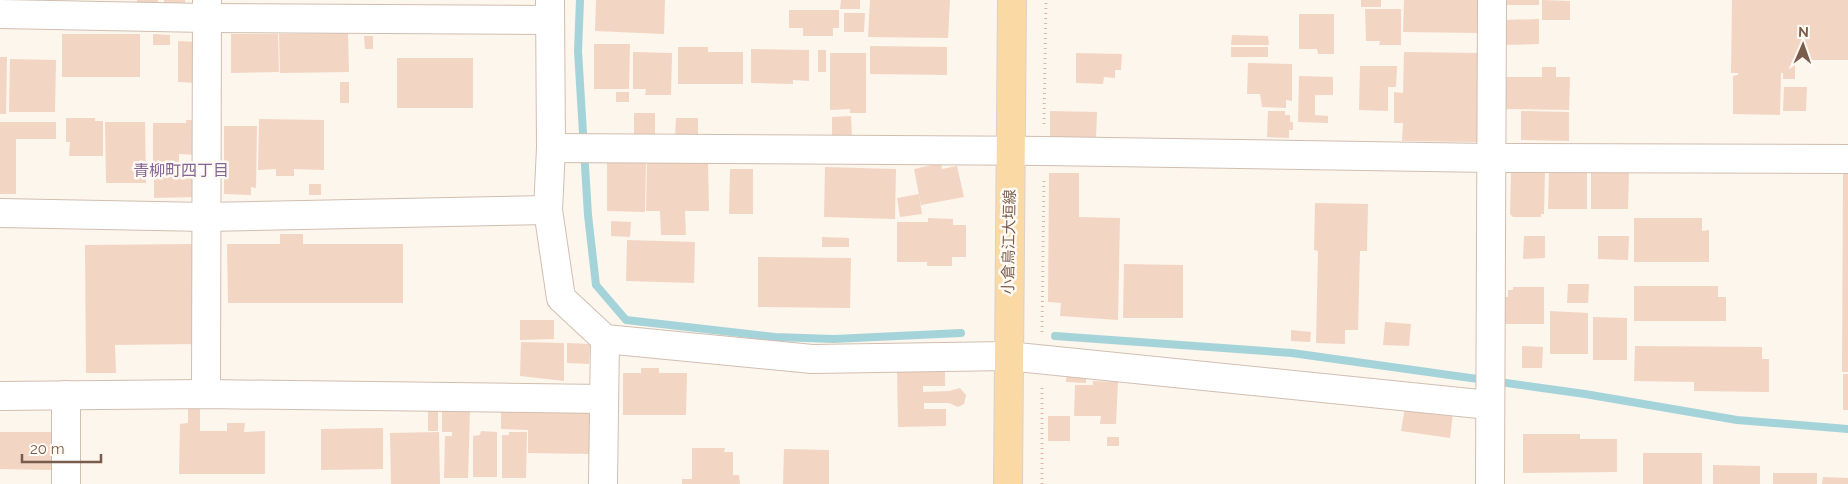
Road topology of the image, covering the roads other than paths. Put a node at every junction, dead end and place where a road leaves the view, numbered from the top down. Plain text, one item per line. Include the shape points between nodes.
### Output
1 (1012, 0) edge
2 (1492, 0) edge
3 (207, 9) edge
4 (550, 10) edge
5 (0, 14) edge
6 (560, 148) junction
7 (1010, 151) junction
8 (1490, 158) junction
9 (1848, 159) edge
10 (548, 210) junction
11 (0, 213) edge
12 (206, 217) junction
13 (605, 339) junction
14 (1008, 356) junction
15 (206, 394) junction
16 (66, 395) junction
17 (0, 396) edge
18 (603, 399) junction
19 (1489, 405) junction
20 (66, 484) edge
21 (603, 484) edge
22 (1008, 484) edge
23 (1490, 484) edge

1 - 7 main road, 小倉烏江大垣線
2 - 8 street
3 - 4 street
3 - 5 street
3 - 12 street
4 - 6 street
6 - 7 street
6 - 10 street
7 - 8 street
7 - 14 main road, 小倉烏江大垣線
8 - 9 street
8 - 19 street
10 - 12 street
10 - 13 street via 560,298
11 - 12 street
12 - 15 street
13 - 14 street via 812,359
13 - 18 street
14 - 19 street
14 - 22 main road, 小倉烏江大垣線
15 - 16 street
15 - 18 street
16 - 17 street
16 - 20 street
18 - 21 street
19 - 23 street

